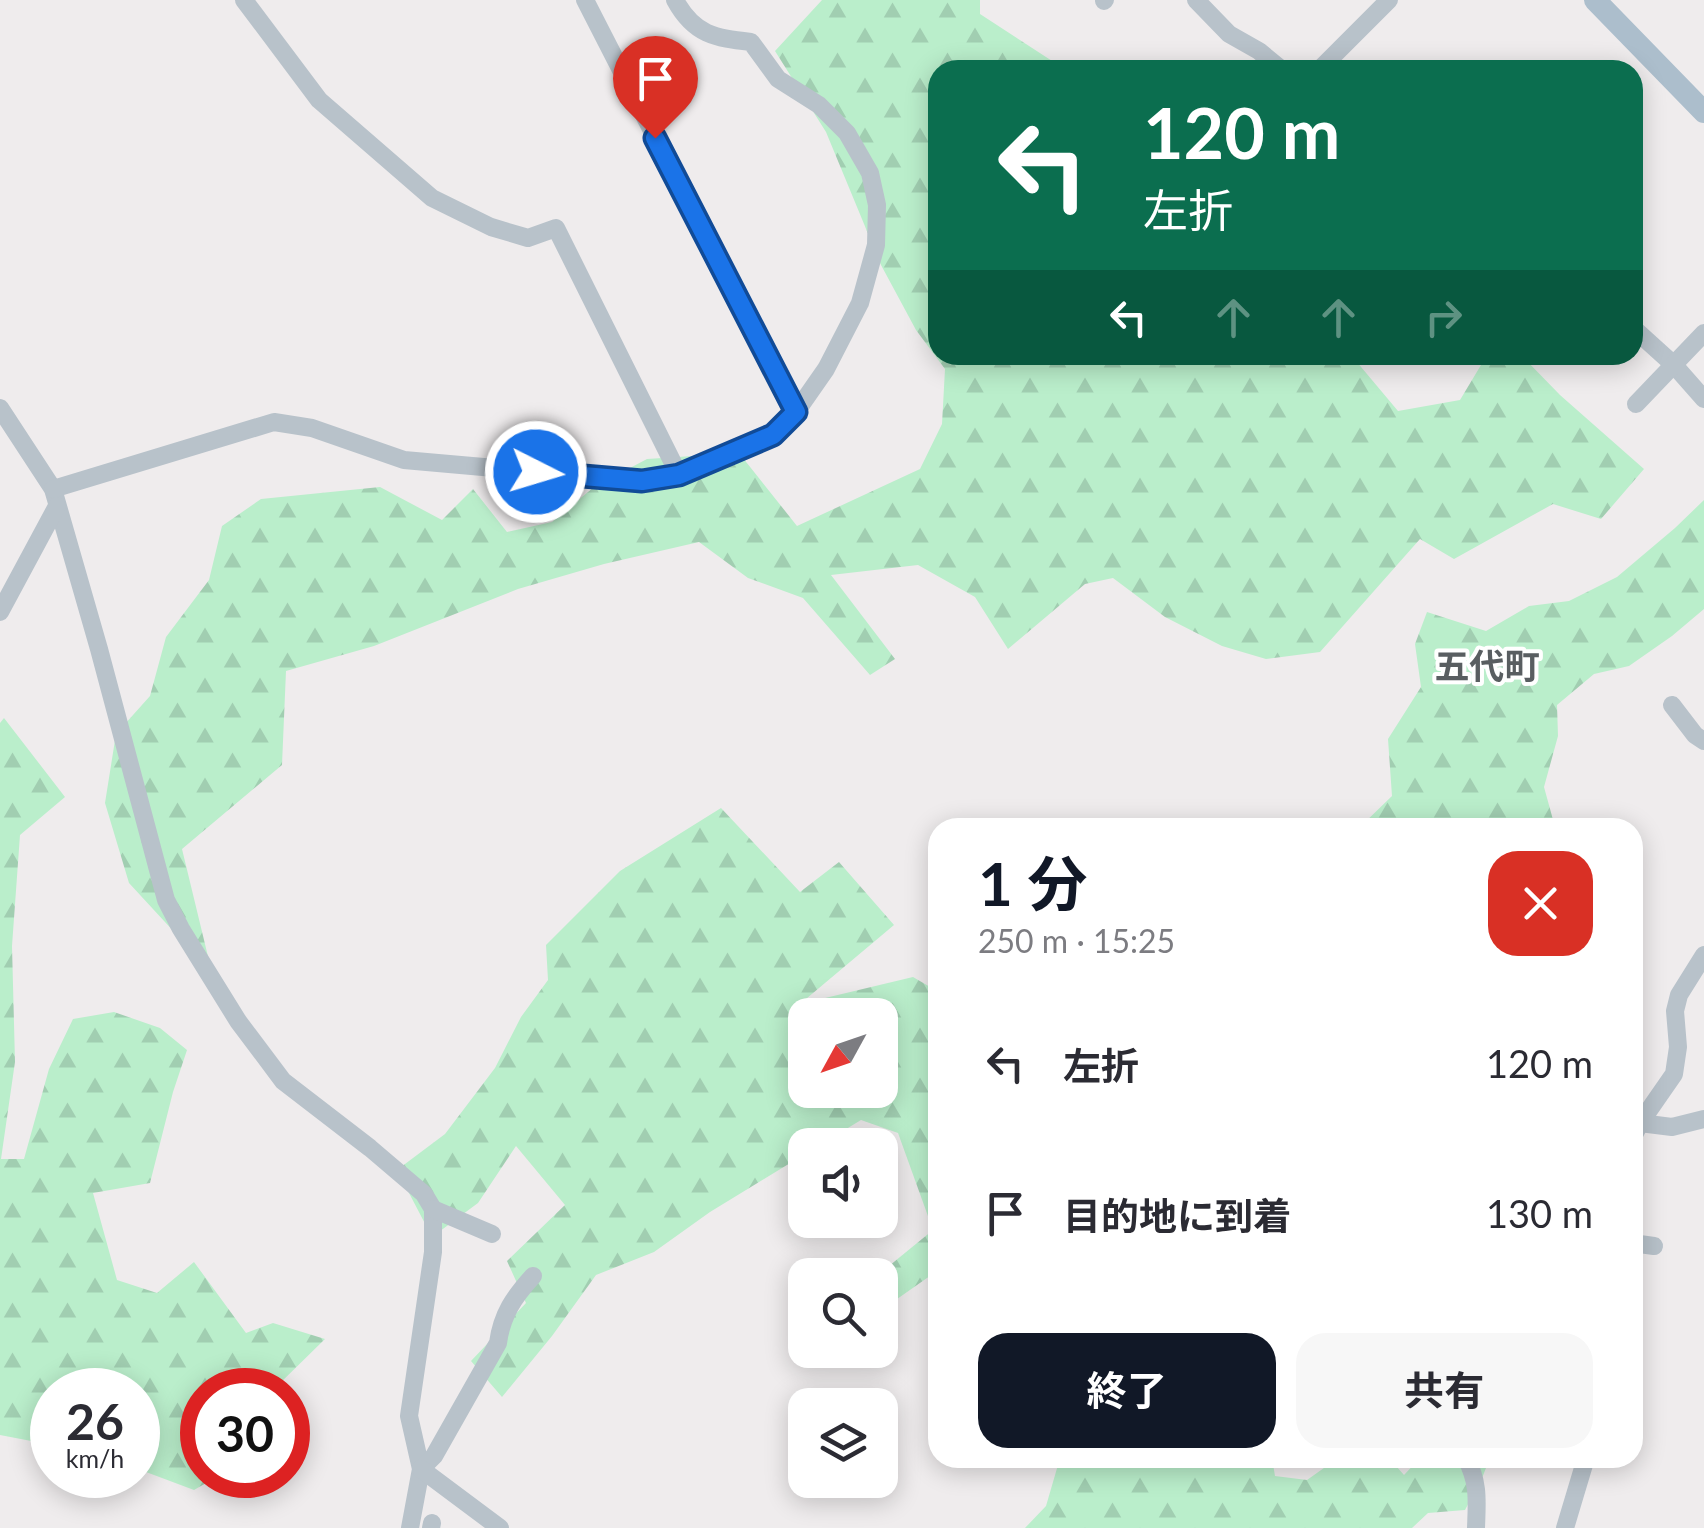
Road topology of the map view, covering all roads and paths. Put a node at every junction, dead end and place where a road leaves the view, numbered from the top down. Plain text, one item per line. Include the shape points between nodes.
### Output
1 (244, 0) edge
2 (585, 0) edge
3 (675, 0) edge
4 (1196, 0) edge
5 (1389, 0) edge
6 (1595, 0) edge
7 (1270, 60) edge
8 (1328, 60) edge
9 (1704, 112) edge
10 (1704, 333) edge
11 (1643, 338) edge
12 (1674, 365) junction
13 (1704, 399) edge
14 (1636, 404) dead end
15 (0, 408) edge
16 (796, 412) junction
17 (679, 475) junction
18 (55, 497) junction
19 (0, 612) edge
20 (1672, 705) dead end
21 (1704, 741) edge
22 (1704, 955) edge
23 (1704, 1119) edge
24 (1643, 1120) edge
25 (1643, 1130) edge
26 (433, 1209) junction
27 (492, 1234) dead end
28 (1643, 1244) edge
29 (1654, 1246) dead end
30 (533, 1276) dead end
31 (1471, 1468) edge
32 (1583, 1468) edge
33 (421, 1470) junction
34 (410, 1528) edge
35 (500, 1528) edge
36 (1476, 1528) edge
37 (1565, 1528) edge

1 - 17 street via 318,100 432,198 528,238 556,228
2 - 16 street
3 - 16 street via 698,29 751,42 778,79 819,104 847,132 870,173 878,205 876,244 860,303
4 - 7 street via 1229,34
5 - 8 street
6 - 9 main road
10 - 12 street
11 - 12 street
12 - 13 street
12 - 14 street
15 - 18 street
16 - 17 street via 773,435
17 - 18 street via 642,481 404,460 280,422
18 - 19 street
18 - 26 street via 166,900 180,929 283,1081 424,1194
20 - 21 street
22 - 24 street via 1679,996 1674,1074
23 - 25 street
26 - 27 street
26 - 33 street via 409,1416
28 - 29 street
30 - 33 street via 512,1299 498,1343
31 - 36 street
32 - 37 street
33 - 34 street
33 - 35 street

